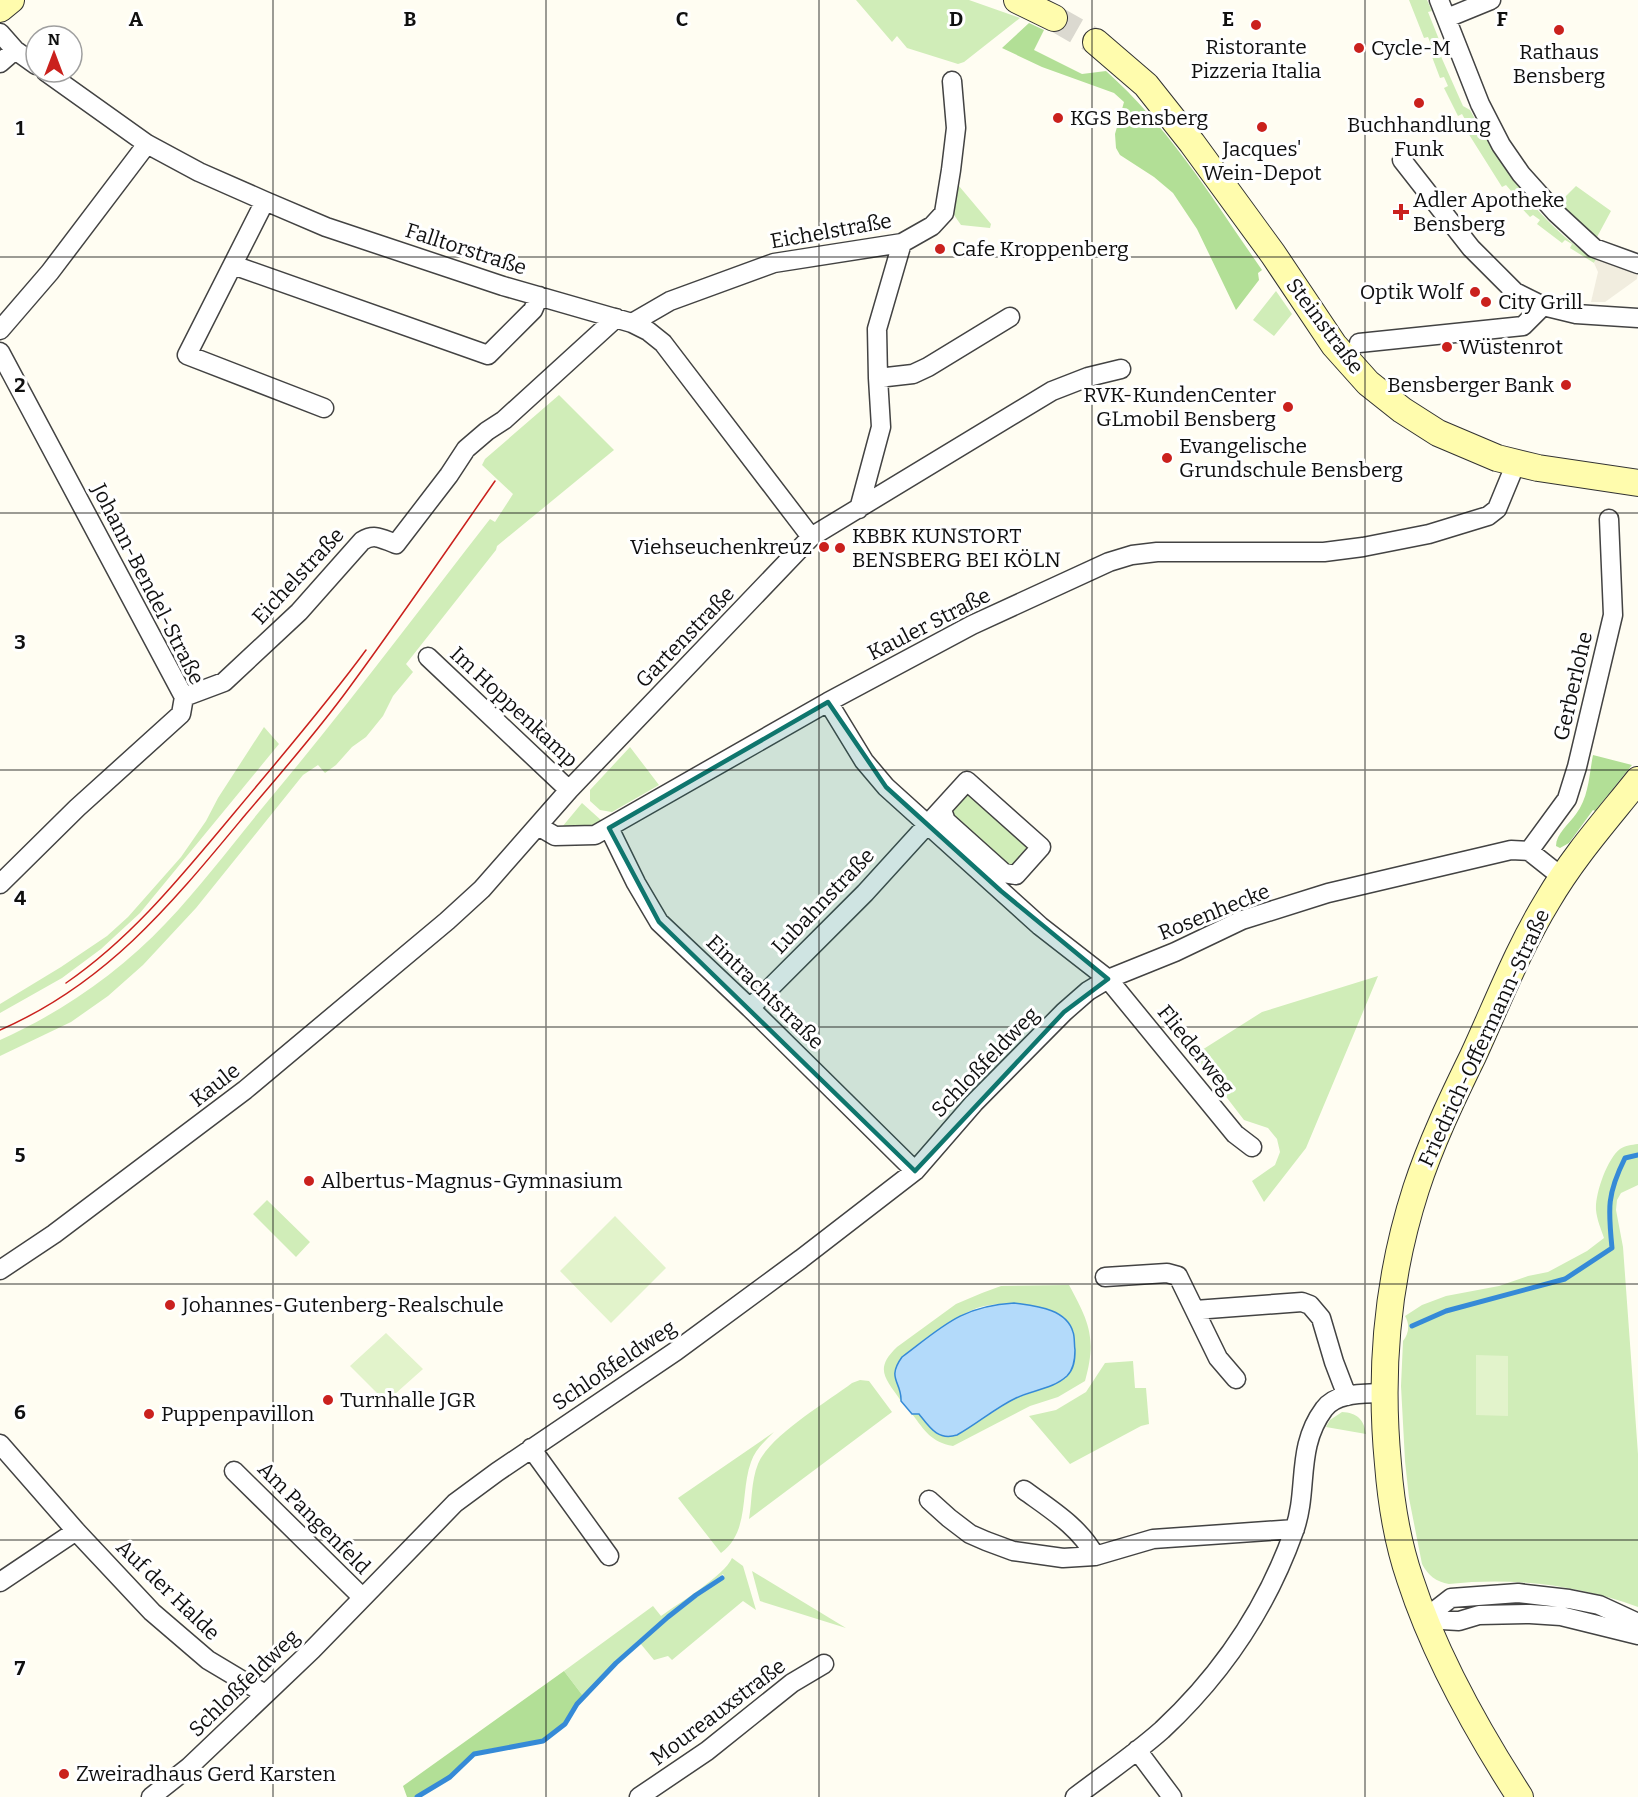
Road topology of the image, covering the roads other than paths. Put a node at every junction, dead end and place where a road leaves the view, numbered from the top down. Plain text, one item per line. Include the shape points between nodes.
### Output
1 (11, 0) edge
2 (1017, 0) edge
3 (1439, 0) edge
4 (1491, 0) edge
5 (0, 9) edge
6 (1054, 18) tunnel mouth
7 (1448, 18) junction
8 (0, 33) edge
9 (1096, 42) tunnel mouth
10 (15, 50) junction
11 (24, 56) edge
12 (0, 63) edge
13 (952, 81) dead end
14 (63, 84) edge
15 (147, 144) junction
16 (1402, 160) dead end
17 (265, 201) junction
18 (902, 243) junction
19 (1638, 264) edge
20 (233, 265) junction
21 (539, 296) junction
22 (1543, 306) junction
23 (1011, 317) dead end
24 (1638, 318) edge
25 (624, 321) junction
26 (0, 330) edge
27 (1359, 344) dead end
28 (0, 352) edge
29 (1121, 369) dead end
30 (878, 378) junction
31 (324, 408) dead end
32 (1516, 463) junction
33 (1638, 483) edge
34 (859, 508) junction
35 (1609, 519) dead end
36 (811, 537) junction
37 (428, 657) dead end
38 (184, 697) junction
39 (828, 702) junction
40 (1638, 780) edge
41 (569, 790) junction
42 (942, 810) junction
43 (927, 824) junction
44 (538, 826) junction
45 (609, 828) junction
46 (1529, 851) junction
47 (1563, 878) junction
48 (0, 884) edge
49 (447, 921) joint
50 (1108, 979) junction
51 (750, 1008) junction
52 (1252, 1147) dead end
53 (915, 1171) junction
54 (0, 1270) edge
55 (1105, 1277) dead end
56 (1195, 1310) junction
57 (1236, 1379) dead end
58 (1383, 1393) junction
59 (1347, 1396) junction
60 (0, 1444) edge
61 (531, 1449) junction
62 (234, 1471) dead end
63 (1024, 1490) dead end
64 (929, 1500) dead end
65 (1295, 1529) junction
66 (76, 1532) junction
67 (609, 1556) dead end
68 (1095, 1556) junction
69 (0, 1582) edge
70 (362, 1598) junction
71 (1424, 1619) junction
72 (1638, 1623) edge
73 (1638, 1635) edge
74 (824, 1664) dead end
75 (265, 1694) junction
76 (1137, 1750) junction
77 (151, 1797) edge
78 (639, 1797) edge
79 (1075, 1797) edge
80 (1172, 1797) edge
81 (1520, 1797) edge

1 - 5 main road
2 - 6 main road
3 - 7 street
4 - 7 street
7 - 19 street via 1480,104 1521,174 1594,248
8 - 10 street
9 - 32 main road, Steinstraße via 1146,86 1192,143 1334,345 1368,383 1438,433
10 - 11 street
10 - 12 street
13 - 18 street, Eichelstraße via 956,128 944,213 932,226
14 - 15 street, Falltorstraße
15 - 17 street, Falltorstraße
15 - 26 street via 50,272
16 - 22 street via 1471,248 1515,292
17 - 20 street
17 - 21 street, Falltorstraße via 326,227
18 - 25 street, Eichelstraße via 774,263
18 - 30 street via 877,329
20 - 21 street via 488,355 533,310
20 - 31 street via 187,355
21 - 25 street, Falltorstraße
22 - 24 street via 1575,314
22 - 27 street via 1523,326
23 - 30 street via 913,374
25 - 36 street, Falltorstraße via 648,331 663,343
25 - 38 street, Eichelstraße via 466,449 396,543 379,536 362,541 299,612 224,682
28 - 38 street, Johann-Bendel-Straße
29 - 34 street, Gartenstraße via 1052,391
30 - 34 street via 881,427
32 - 33 main road, Steinstraße
32 - 39 street, Kauler Straße via 1497,508 1488,516 1429,534 1363,547 1303,553 1132,555 972,625
34 - 36 street, Gartenstraße
35 - 46 street, Gerberlohe via 1613,615 1577,767 1567,799
36 - 41 street, Gartenstraße
37 - 41 street, Im Hoppenkamp
38 - 48 street, Johann-Bendel-Straße via 181,714
39 - 43 street via 864,761
39 - 45 street, Kauler Straße
40 - 47 main road, Friedrich-Offermann-Straße
41 - 44 street, Gartenstraße
42 - 42 street via 967,781 1041,847 1016,875 1004,873 946,821
42 - 43 street
43 - 50 street via 1040,926
43 - 51 street, Lubahnstraße via 865,893
44 - 45 street, Kauler Straße via 555,837 595,835
44 - 49 street, Gartenstraße via 482,889
45 - 51 street, Eintrachtstraße via 659,922
46 - 47 street
46 - 50 street, Rosenhecke via 1511,849 1328,893 1242,920
47 - 58 main road, Friedrich-Offermann-Straße via 1521,950 1440,1126 1416,1190 1392,1289
49 - 54 street, Kaule via 245,1090
50 - 52 street, Fliederweg via 1235,1134
50 - 53 street, Schloßfeldweg via 1064,1012 974,1103
51 - 53 street, Eintrachtstraße
53 - 61 street, Schloßfeldweg via 676,1351
55 - 56 street via 1173,1273 1182,1281
56 - 57 street via 1218,1358
56 - 59 street via 1302,1302 1310,1305 1321,1318
58 - 59 street
58 - 71 main road, Friedrich-Offermann-Straße via 1393,1514 1404,1562
59 - 65 street via 1330,1402 1315,1422 1303,1465
60 - 66 street, Auf der Halde
61 - 67 street
61 - 70 street, Schloßfeldweg via 455,1503
62 - 70 street, Am Pangenfeld
63 - 68 street via 1087,1541
64 - 68 street via 970,1534 1013,1551 1063,1558
65 - 68 street via 1154,1539
65 - 76 street via 1248,1629 1200,1690
66 - 69 street
66 - 75 street, Auf der Halde via 152,1612 202,1655
70 - 75 street, Schloßfeldweg
71 - 72 street via 1451,1598 1518,1593 1599,1605
71 - 73 street via 1562,1616
71 - 81 main road, Friedrich-Offermann-Straße via 1471,1716
74 - 78 street, Moureauxstraße via 792,1683 707,1751
75 - 77 street, Schloßfeldweg via 189,1767
76 - 79 street
76 - 80 street

